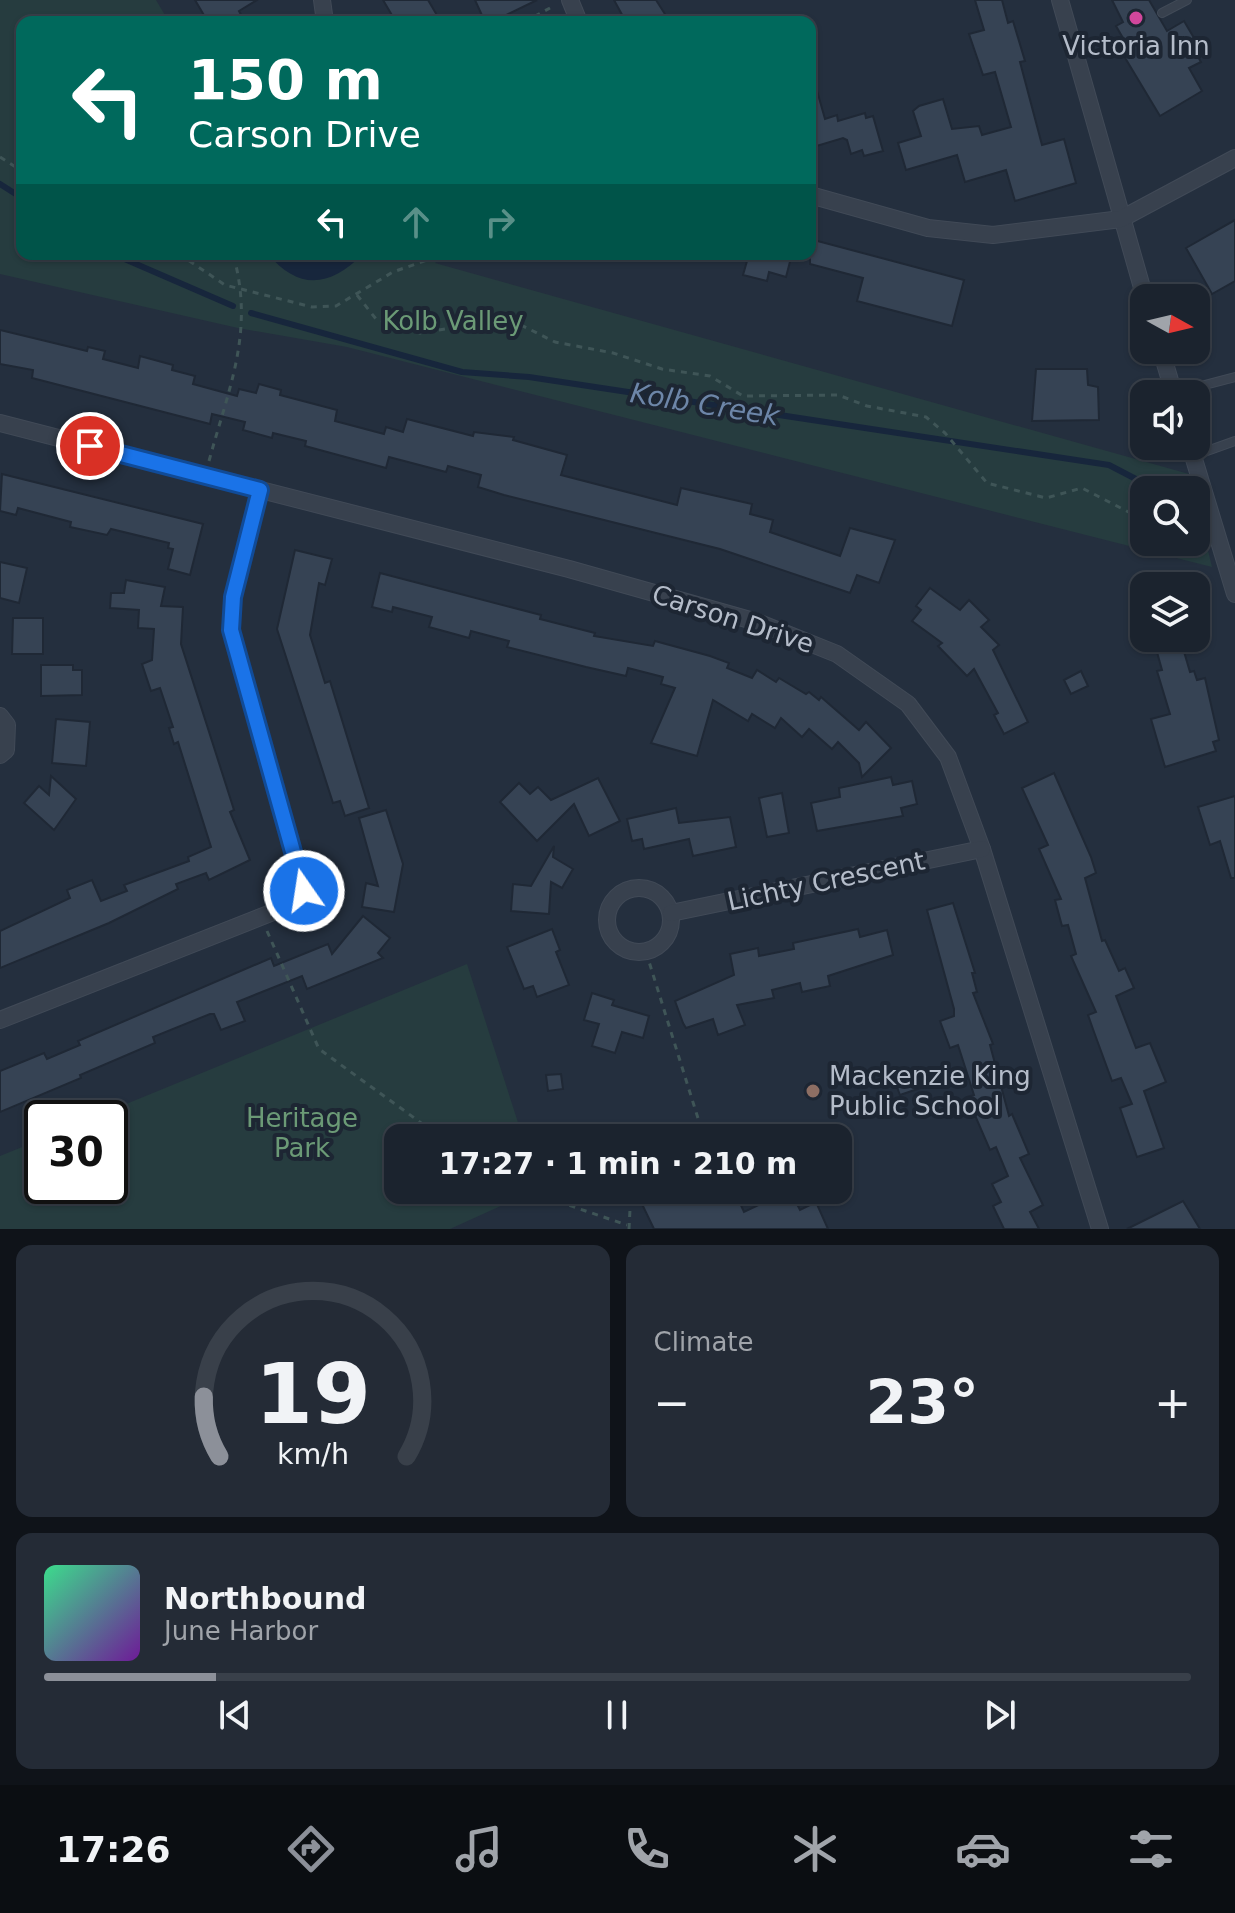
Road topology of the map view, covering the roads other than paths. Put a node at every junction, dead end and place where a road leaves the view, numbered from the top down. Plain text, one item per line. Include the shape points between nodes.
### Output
1 (1060, 0) edge
2 (1187, 0) edge
3 (1162, 13) dead end
4 (1235, 158) edge
5 (816, 197) edge
6 (1121, 219) junction
7 (1141, 284) edge
8 (1235, 377) edge
9 (1210, 384) edge
10 (0, 423) edge
11 (1235, 441) edge
12 (1210, 447) edge
13 (1195, 460) edge
14 (260, 490) junction
15 (1235, 594) edge
16 (0, 716) edge
17 (0, 755) edge
18 (982, 849) junction
19 (671, 913) junction
20 (0, 1020) edge
21 (1100, 1229) edge

1 - 6 street
2 - 3 lane
4 - 6 street
5 - 6 street via 928,228 993,235
6 - 7 street
8 - 9 lane
10 - 14 street, Carson Drive
11 - 12 lane
13 - 15 street
14 - 18 street, Carson Drive via 757,622 837,654 908,704 948,757
14 - 20 street via 233,597 231,630 304,891 291,905
16 - 17 street via 7,725 6,750
18 - 19 street, Lichty Crescent
18 - 21 street, Carson Drive
19 - 19 street via 657,893 634,888 613,900 607,912 612,938 622,948 646,952 666,938

